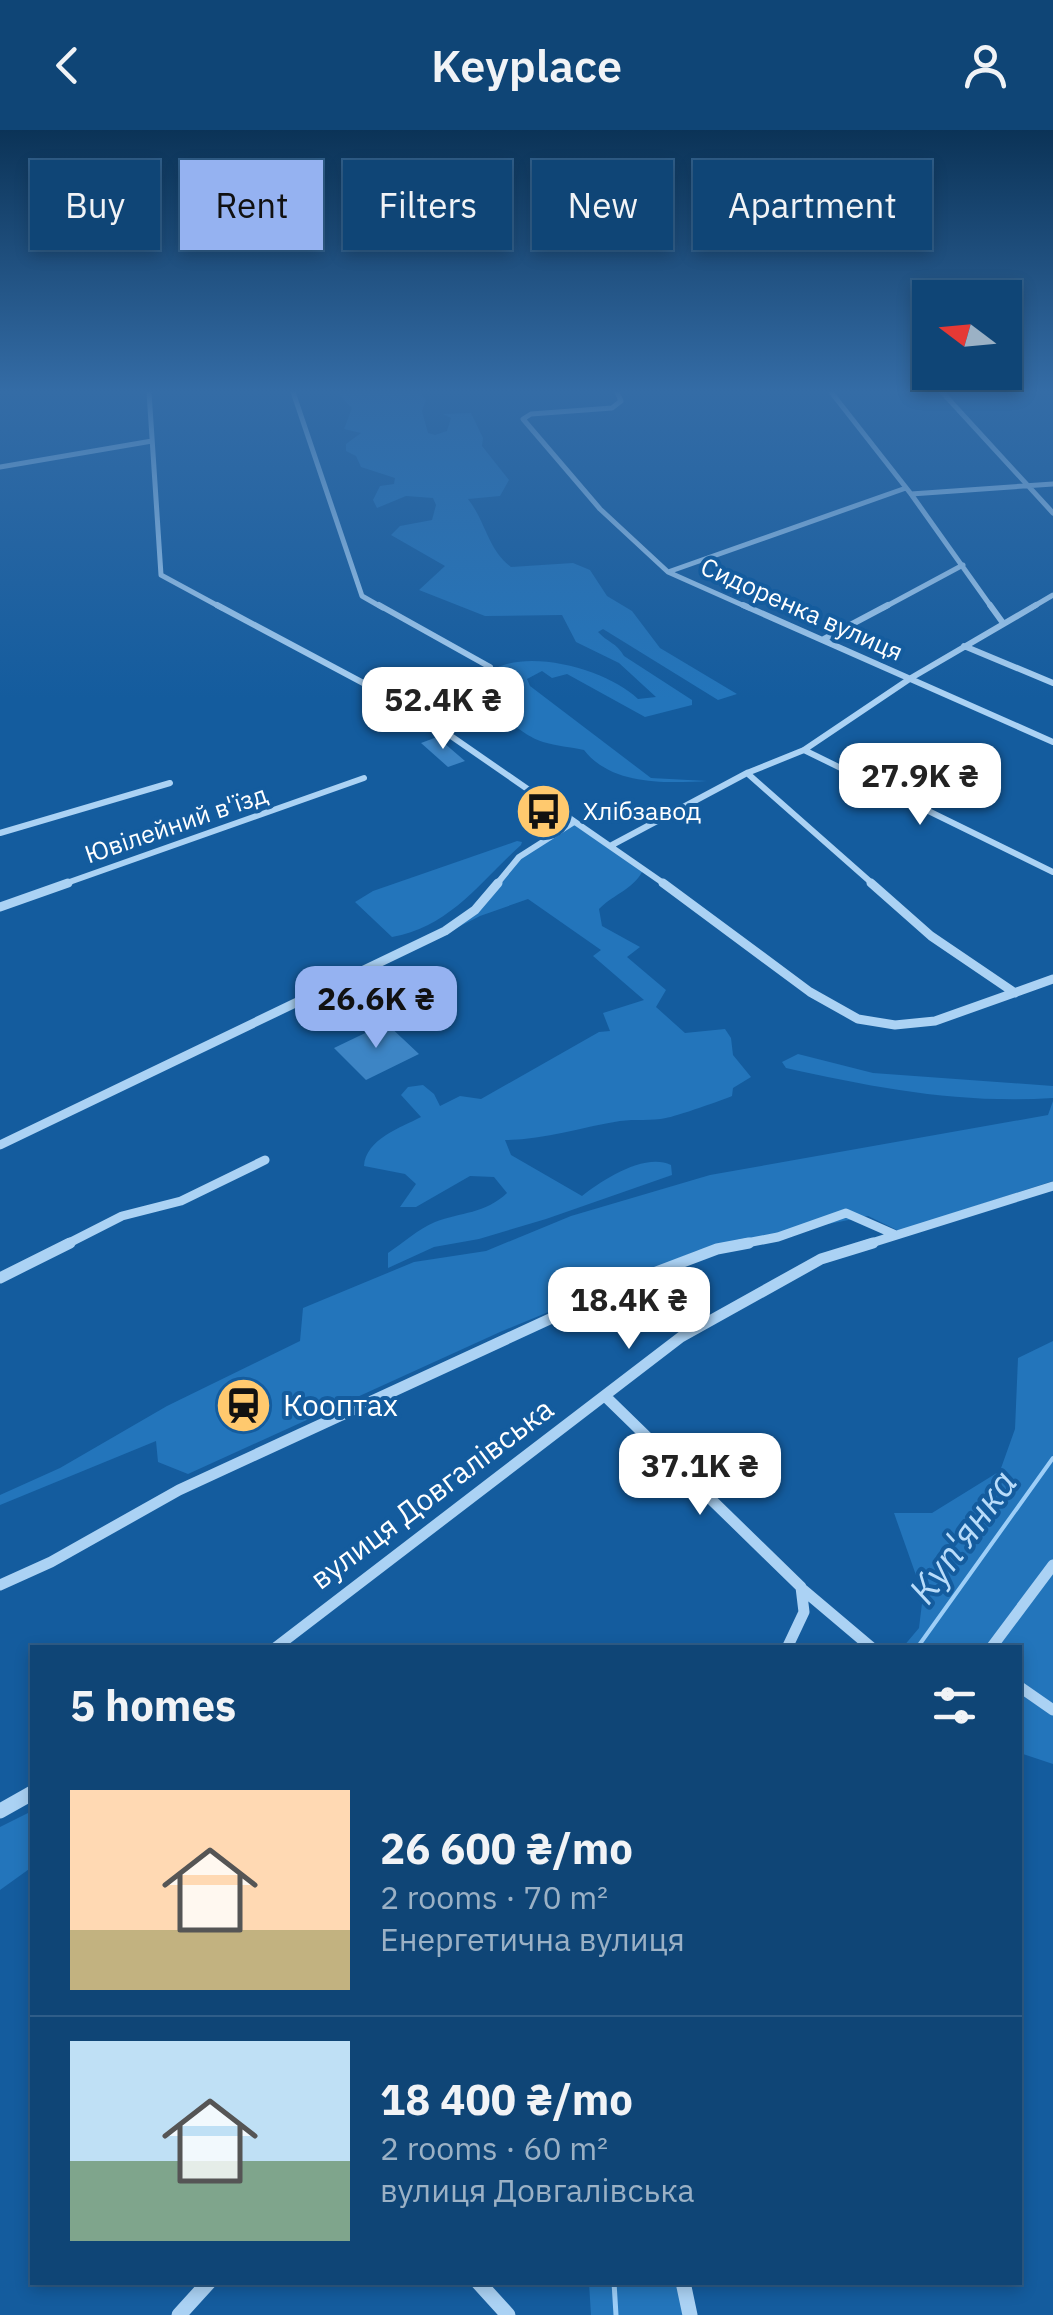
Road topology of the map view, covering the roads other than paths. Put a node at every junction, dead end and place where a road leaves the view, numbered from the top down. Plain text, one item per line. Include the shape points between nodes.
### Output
1 (156, 494) edge
2 (327, 494) edge
3 (587, 494) edge
4 (896, 494) edge
5 (911, 494) edge
6 (1035, 494) edge
7 (1053, 513) edge
8 (963, 564) junction
9 (668, 572) junction
10 (1053, 595) edge
11 (1004, 623) junction
12 (824, 639) junction
13 (964, 646) junction
14 (490, 667) dead end
15 (911, 678) junction
16 (1053, 682) edge
17 (1053, 742) edge
18 (804, 750) junction
19 (747, 774) junction
20 (364, 778) dead end
21 (170, 783) dead end
22 (574, 822) junction
23 (0, 833) edge
24 (612, 845) junction
25 (1053, 872) edge
26 (0, 907) edge
27 (1053, 978) edge
28 (1015, 993) junction
29 (0, 1146) edge
30 (264, 1160) dead end
31 (1053, 1186) edge
32 (896, 1235) junction
33 (0, 1278) edge
34 (606, 1397) junction
35 (1053, 1564) edge
36 (0, 1585) edge
37 (800, 1588) junction
38 (279, 1645) edge
39 (788, 1645) edge
40 (868, 1645) edge
41 (993, 1645) edge
42 (1022, 1688) edge
43 (1053, 1710) edge
44 (30, 1795) edge
45 (0, 1811) edge
46 (207, 2285) edge
47 (481, 2285) edge
48 (684, 2285) edge
49 (179, 2315) edge
50 (508, 2315) edge
51 (690, 2315) edge

1 - 22 street via 161,575 412,709
2 - 14 street via 362,596
3 - 9 street, Сидоренка вулиця
4 - 9 street
5 - 8 street
6 - 7 street
8 - 11 street
8 - 12 street
9 - 12 street, Сидоренка вулиця
10 - 11 street
11 - 13 street
12 - 15 street, Сидоренка вулиця
13 - 15 street
13 - 16 street
15 - 17 street, Сидоренка вулиця
15 - 18 street
18 - 19 street
18 - 25 street
19 - 24 street
19 - 28 street via 931,936
20 - 26 street, Ювілейний в'їзд
21 - 23 street
22 - 24 street
22 - 29 street via 519,857 475,910 446,931
24 - 28 street via 810,992 858,1019 895,1025 935,1021
27 - 28 street
30 - 33 street via 181,1202 122,1216
31 - 32 street, вулиця Довгалівська
32 - 34 street, вулиця Довгалівська via 820,1259 680,1336
32 - 36 street via 846,1213 778,1237 717,1248 180,1490
34 - 37 street
34 - 38 street, вулиця Довгалівська
35 - 41 street
37 - 39 street via 804,1612
37 - 40 street
42 - 43 street
44 - 45 street
46 - 49 street
47 - 50 street
48 - 51 street

